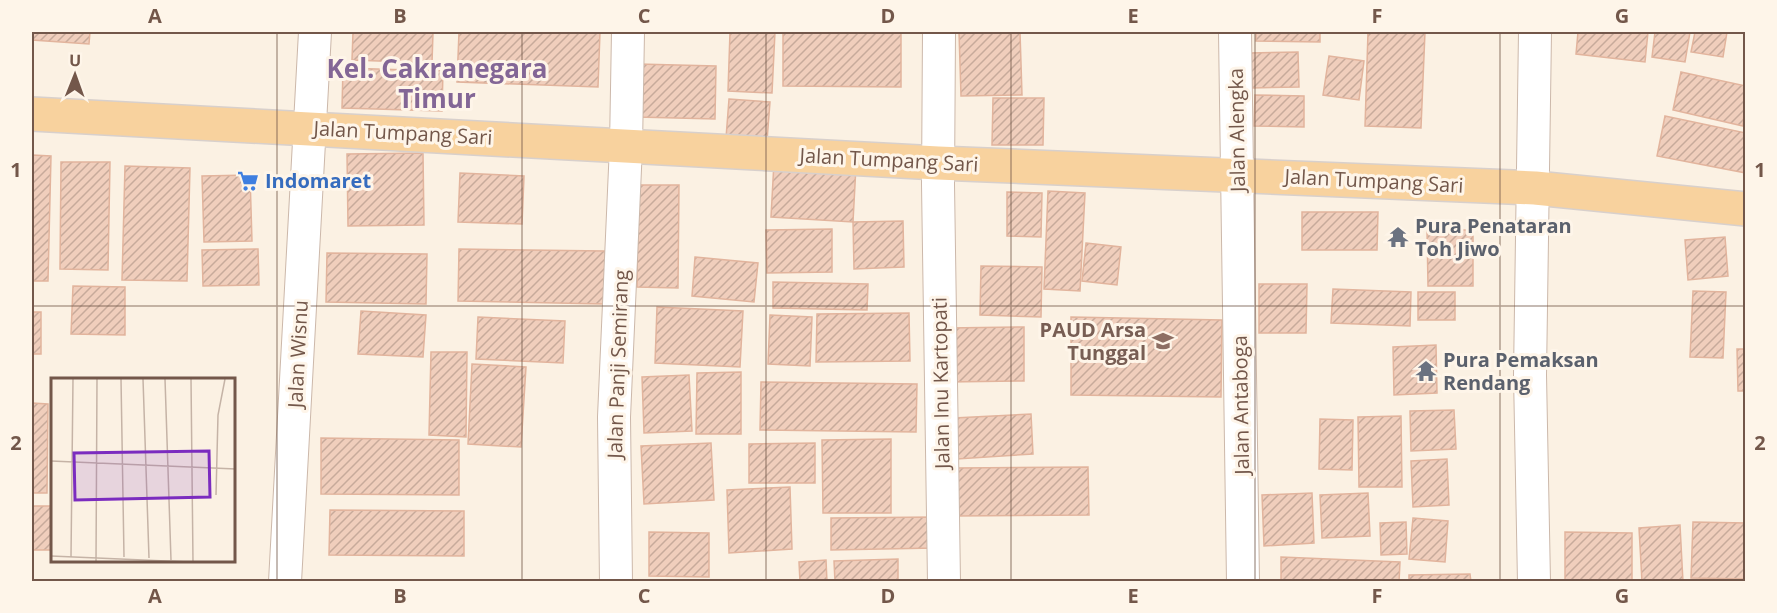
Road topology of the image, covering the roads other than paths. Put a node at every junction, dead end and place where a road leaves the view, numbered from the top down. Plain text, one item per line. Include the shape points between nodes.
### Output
1 (315, 32) edge
2 (628, 32) edge
3 (939, 32) edge
4 (1235, 32) edge
5 (1535, 32) edge
6 (32, 114) edge
7 (311, 127) junction
8 (626, 146) junction
9 (938, 173) junction
10 (1238, 175) junction
11 (1535, 188) junction
12 (1746, 209) edge
13 (1240, 228) joint
14 (285, 582) edge
15 (616, 582) edge
16 (944, 582) edge
17 (1243, 582) edge
18 (1534, 582) edge

1 - 7 street, Jalan Wisnu
2 - 8 street, Jalan Panji Semirang
3 - 9 street, Jalan Inu Kartopati
4 - 10 street, Jalan Alengka
5 - 11 street
6 - 7 main road, Jalan Tumpang Sari
7 - 8 main road, Jalan Tumpang Sari
7 - 14 street, Jalan Wisnu
8 - 9 main road, Jalan Tumpang Sari
8 - 15 street, Jalan Panji Semirang via 614,417
9 - 10 main road, Jalan Tumpang Sari
9 - 16 street, Jalan Inu Kartopati
10 - 11 main road, Jalan Tumpang Sari
10 - 13 street, Jalan Alengka
11 - 12 main road, Jalan Tumpang Sari
11 - 18 street via 1530,375
13 - 17 street, Jalan Antaboga

